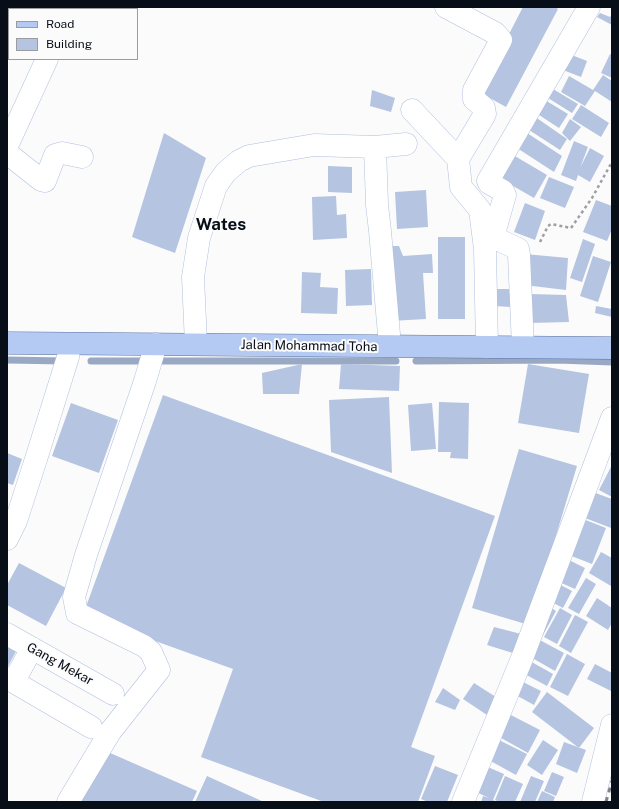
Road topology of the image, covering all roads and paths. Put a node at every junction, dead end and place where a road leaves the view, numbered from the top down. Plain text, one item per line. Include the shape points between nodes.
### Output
1 (446, 7) edge
2 (589, 7) edge
3 (47, 60) edge
4 (412, 110) dead end
5 (406, 144) dead end
6 (7, 146) edge
7 (375, 147) junction
8 (7, 154) edge
9 (82, 157) dead end
10 (458, 159) junction
11 (612, 162) edge
12 (539, 243) dead end
13 (7, 343) edge
14 (70, 344) junction
15 (156, 344) junction
16 (196, 344) junction
17 (390, 346) junction
18 (487, 347) junction
19 (523, 347) junction
20 (612, 348) edge
21 (612, 418) edge
22 (7, 539) edge
23 (7, 634) edge
24 (32, 648) junction
25 (10, 680) edge
26 (113, 694) dead end
27 (612, 725) edge
28 (91, 726) dead end
29 (68, 802) edge
30 (463, 802) edge
31 (593, 802) edge

1 - 10 street via 495,33 501,40 474,90 474,99 484,108 485,114
2 - 19 street via 488,180 506,194 494,238 518,249
3 - 6 street
4 - 10 street
5 - 7 street
7 - 16 street via 314,145 249,156 226,172 216,186 199,238 193,277
7 - 17 street via 377,205
8 - 9 street via 45,181 55,155 62,152
10 - 18 street via 461,187 480,210 485,249
11 - 12 path via 592,198 571,228 551,224
13 - 14 main road, Jalan Mohammad Toha
14 - 15 main road, Jalan Mohammad Toha
14 - 22 street via 35,463 16,521
15 - 16 main road, Jalan Mohammad Toha
15 - 29 street via 74,598 77,613 144,646 151,652 159,670 110,732
16 - 17 main road, Jalan Mohammad Toha
17 - 18 main road, Jalan Mohammad Toha
18 - 19 main road, Jalan Mohammad Toha
19 - 20 main road, Jalan Mohammad Toha
21 - 30 street via 523,656
23 - 24 street, Gang Mekar
24 - 25 street
24 - 26 street, Gang Mekar
25 - 28 street
27 - 31 street

